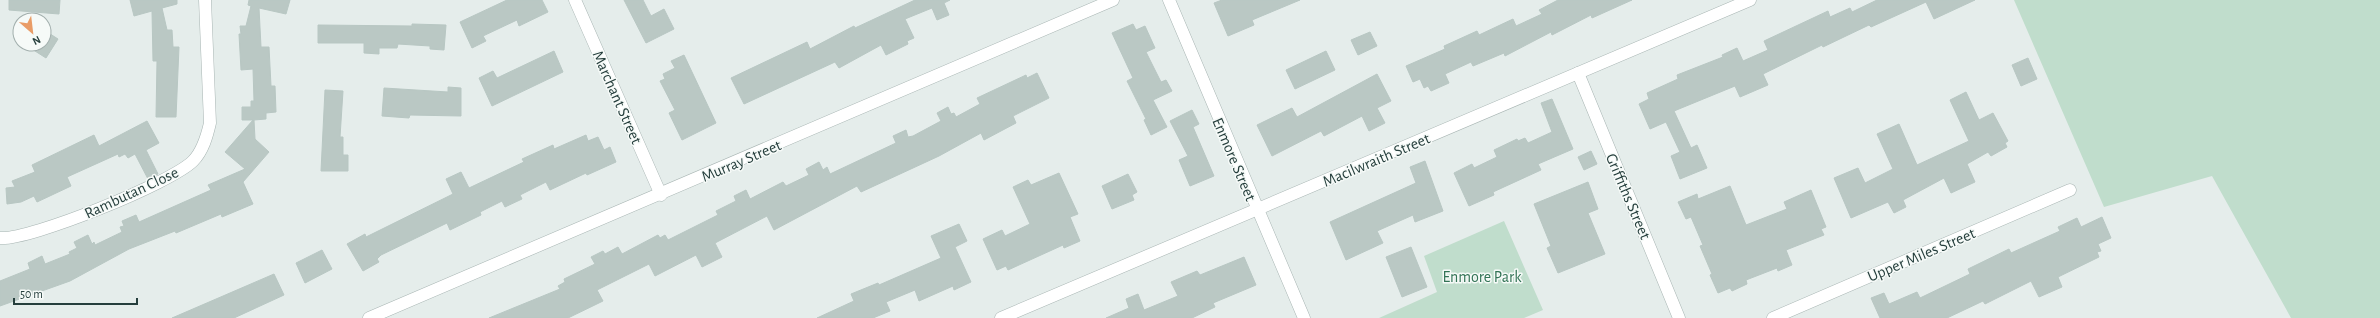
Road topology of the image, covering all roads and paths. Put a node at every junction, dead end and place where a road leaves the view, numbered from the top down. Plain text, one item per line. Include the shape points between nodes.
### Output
1 (205, 0) edge
2 (575, 0) edge
3 (1113, 0) edge
4 (1169, 0) edge
5 (1750, 0) edge
6 (1578, 73) junction
7 (2070, 190) dead end
8 (661, 195) junction
9 (1256, 210) junction
10 (0, 238) edge
11 (369, 318) edge
12 (1001, 318) edge
13 (1304, 318) edge
14 (1679, 318) edge
15 (1772, 318) edge

1 - 10 street, Rambutan Close via 210,123 205,141 194,160 176,174 65,223 34,233
2 - 8 street, Marchant Street
3 - 8 street, Murray Street
4 - 9 street, Enmore Street
5 - 6 street, Macilwraith Street
6 - 9 street, Macilwraith Street
6 - 14 street, Griffiths Street
7 - 15 street, Upper Miles Street
8 - 11 street, Murray Street
9 - 12 street, Macilwraith Street
9 - 13 street, Enmore Street

